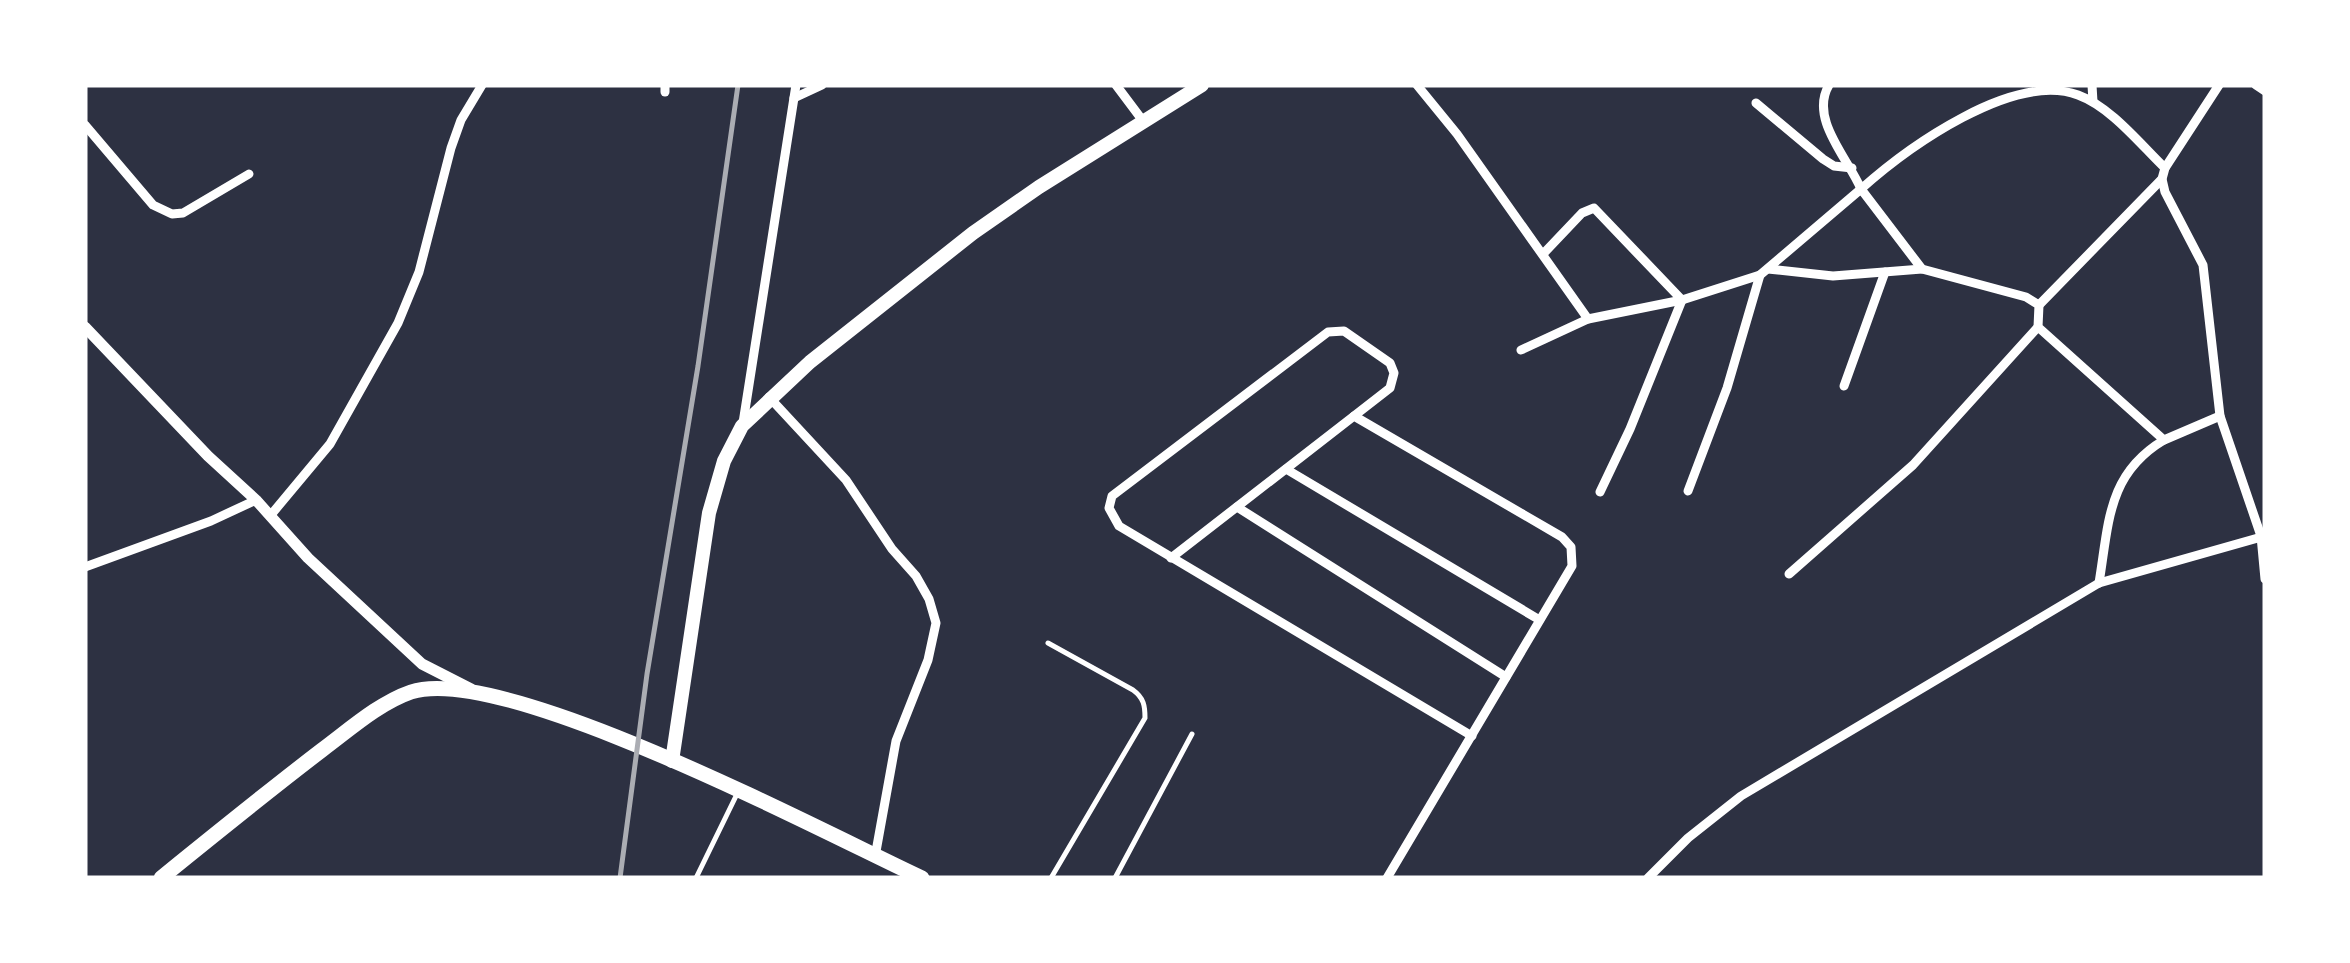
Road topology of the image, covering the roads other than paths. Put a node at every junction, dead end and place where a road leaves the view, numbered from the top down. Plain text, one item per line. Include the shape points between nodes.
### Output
1 (482, 85) edge
2 (796, 85) edge
3 (822, 85) edge
4 (1116, 85) edge
5 (1202, 85) edge
6 (1417, 85) edge
7 (1829, 85) edge
8 (2092, 85) edge
9 (2219, 85) edge
10 (2256, 85) edge
11 (2265, 91) edge
12 (794, 98) junction
13 (2093, 102) junction
14 (1756, 104) dead end
15 (1144, 122) junction
16 (85, 125) edge
17 (1852, 168) junction
18 (249, 174) dead end
19 (2164, 174) junction
20 (1860, 189) junction
21 (1543, 254) junction
22 (1922, 269) junction
23 (1764, 272) junction
24 (1885, 272) junction
25 (1682, 300) junction
26 (2039, 305) junction
27 (1588, 320) junction
28 (85, 327) edge
29 (2038, 327) junction
30 (1521, 350) dead end
31 (1844, 386) dead end
32 (769, 397) junction
33 (1354, 416) junction
34 (2220, 416) junction
35 (742, 426) junction
36 (2164, 440) junction
37 (1286, 469) junction
38 (1688, 491) dead end
39 (1600, 492) dead end
40 (256, 500) junction
41 (1236, 507) junction
42 (270, 516) junction
43 (2263, 536) edge
44 (1171, 558) junction
45 (85, 567) edge
46 (1789, 574) dead end
47 (2265, 579) edge
48 (2099, 583) junction
49 (1538, 619) junction
50 (1048, 643) dead end
51 (1506, 677) junction
52 (475, 690) junction
53 (1192, 734) dead end
54 (1472, 736) junction
55 (672, 761) junction
56 (738, 792) junction
57 (875, 856) junction
58 (161, 878) edge
59 (696, 878) edge
60 (922, 878) edge
61 (1051, 878) edge
62 (1114, 878) edge
63 (1387, 878) edge
64 (1648, 878) edge

1 - 42 street via 451,148 419,272 398,323 330,444
2 - 12 street
3 - 12 street
4 - 15 street
5 - 15 main road
6 - 21 street
7 - 17 street via 1826,122
8 - 13 street
9 - 19 street
10 - 11 street
12 - 35 street
13 - 19 street
13 - 20 street via 2057,89 2002,99 1907,151
14 - 17 street via 1823,160
15 - 32 main road via 973,232
16 - 18 street via 162,211 183,213
17 - 20 street
19 - 26 street
19 - 34 street via 2164,192 2202,265
20 - 22 street
20 - 23 street
21 - 25 street via 1594,208
21 - 27 street
22 - 24 street
22 - 26 street
23 - 24 street
23 - 25 street
23 - 38 street
24 - 31 street
25 - 27 street
25 - 39 street
26 - 29 street
27 - 30 street
28 - 40 street
29 - 36 street
29 - 46 street via 1913,465
32 - 35 main road
32 - 57 street via 846,480 916,576 936,623 896,741
33 - 37 street
33 - 44 street via 1390,388 1394,372 1390,362 1344,331 1328,332 1112,496 1109,508 1119,526
33 - 49 street via 1562,537 1572,566
34 - 36 street
34 - 43 street
35 - 55 main road via 708,513
36 - 48 street via 2143,452 2120,482
37 - 41 street
37 - 49 street
40 - 42 street
40 - 45 street
41 - 44 street
41 - 51 street
42 - 52 street via 422,664
43 - 47 street
43 - 48 street
44 - 54 street
48 - 64 street via 1742,796
49 - 51 street
50 - 61 lane via 1134,690 1145,706 1145,718
51 - 54 street
52 - 55 highway
52 - 58 highway via 432,687 380,708
53 - 62 lane
54 - 63 street
55 - 56 highway
56 - 57 highway
56 - 59 lane
57 - 60 highway

